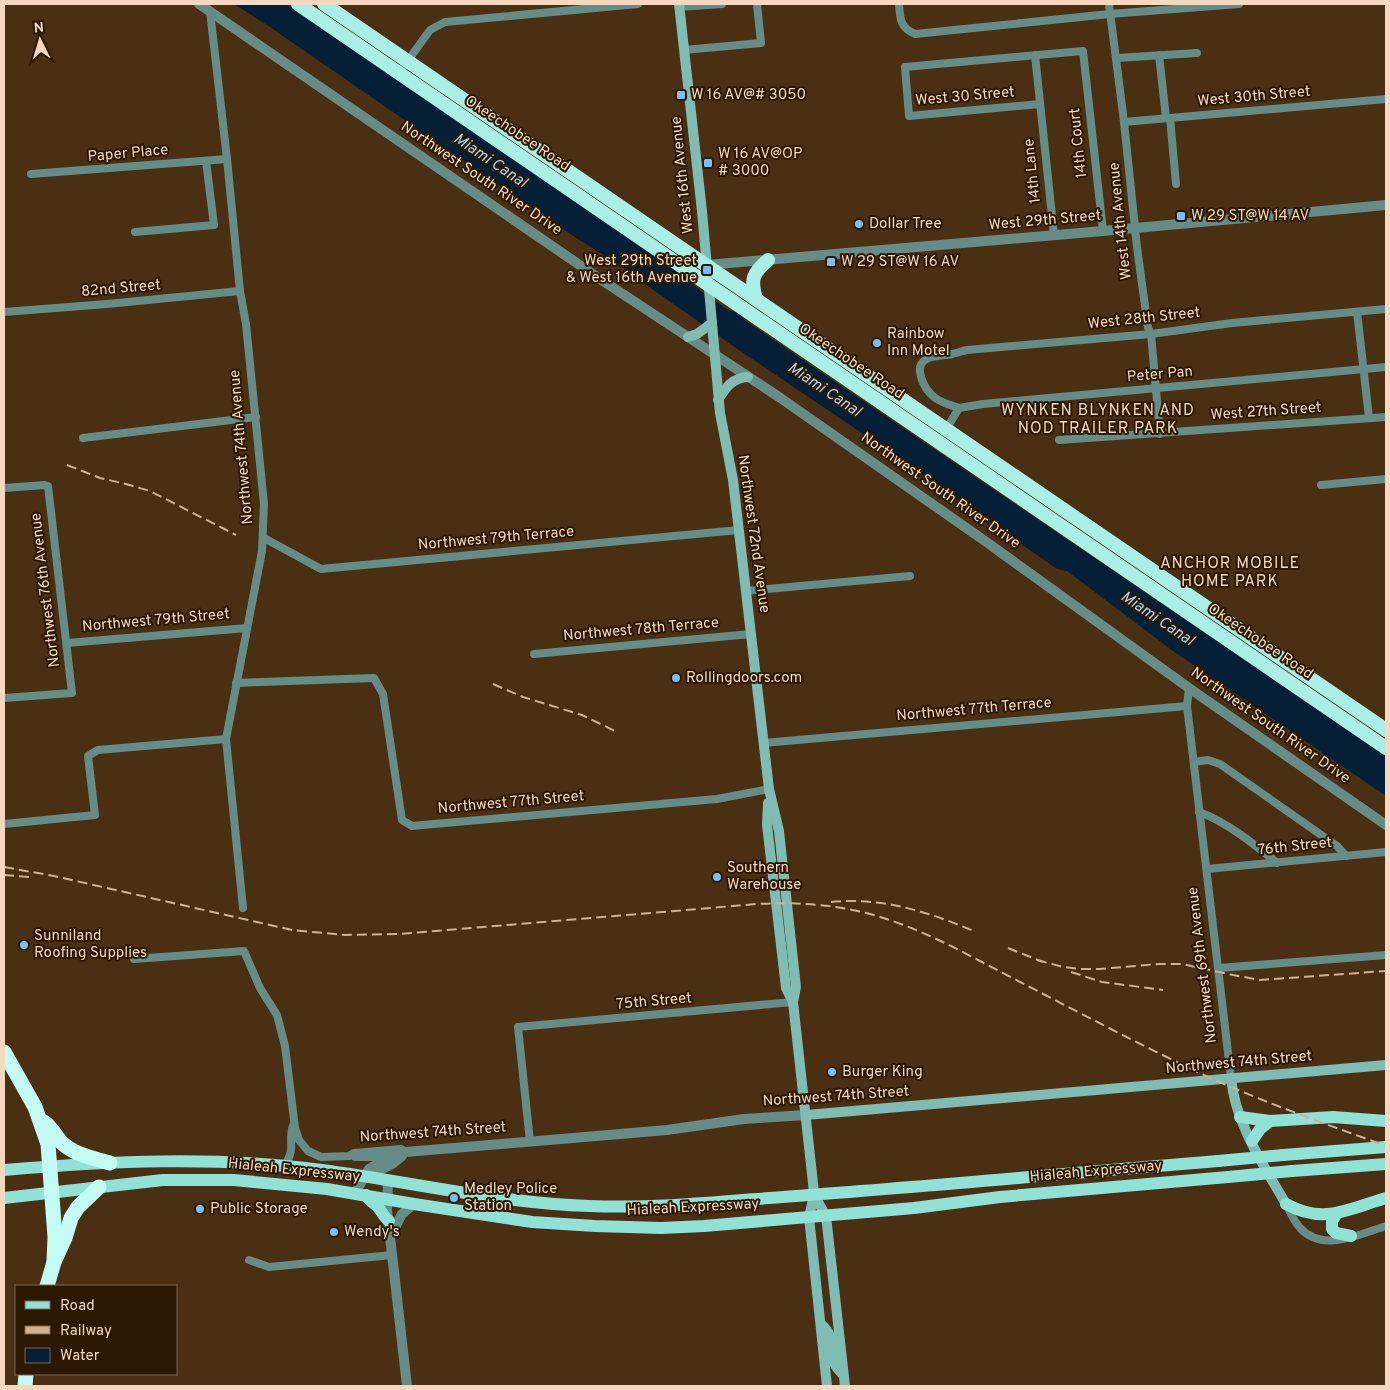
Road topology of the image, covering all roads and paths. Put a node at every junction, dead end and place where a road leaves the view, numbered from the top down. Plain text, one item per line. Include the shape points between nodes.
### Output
1 (199, 4) edge
2 (298, 4) edge
3 (324, 4) edge
4 (638, 4) edge
5 (722, 4) edge
6 (757, 4) edge
7 (899, 4) edge
8 (1109, 4) edge
9 (1239, 4) edge
10 (679, 5) edge
11 (210, 11) junction
12 (1110, 14) junction
13 (684, 50) junction
14 (1197, 53) dead end
15 (1035, 55) junction
16 (1159, 55) junction
17 (1116, 58) junction
18 (408, 61) junction
19 (399, 73) junction
20 (1386, 100) edge
21 (1040, 104) junction
22 (1168, 118) junction
23 (1124, 122) junction
24 (227, 159) junction
25 (206, 161) junction
26 (32, 174) dead end
27 (1176, 184) dead end
28 (1386, 205) edge
29 (1135, 228) junction
30 (1103, 231) junction
31 (135, 232) dead end
32 (1054, 235) junction
33 (768, 260) junction
34 (707, 265) junction
35 (709, 289) junction
36 (240, 292) junction
37 (756, 298) junction
38 (1386, 309) edge
39 (4, 312) edge
40 (1358, 312) junction
41 (712, 323) junction
42 (1151, 334) junction
43 (693, 336) junction
44 (715, 355) junction
45 (1386, 367) edge
46 (1363, 369) junction
47 (748, 377) junction
48 (1156, 390) junction
49 (718, 400) junction
50 (959, 408) junction
51 (256, 417) junction
52 (1386, 417) edge
53 (1368, 418) junction
54 (947, 428) junction
55 (1160, 434) junction
56 (83, 438) dead end
57 (1059, 440) dead end
58 (1386, 479) edge
59 (1321, 485) dead end
60 (4, 488) edge
61 (739, 530) junction
62 (264, 538) junction
63 (910, 576) dead end
64 (746, 591) junction
65 (247, 628) junction
66 (751, 634) junction
67 (67, 643) junction
68 (534, 654) dead end
69 (236, 683) junction
70 (1189, 688) junction
71 (4, 698) edge
72 (1187, 706) junction
73 (1386, 730) edge
74 (1368, 735) junction
75 (226, 739) junction
76 (1386, 740) edge
77 (763, 743) junction
78 (1386, 748) edge
79 (1194, 762) junction
80 (769, 789) junction
81 (1199, 812) junction
82 (4, 824) edge
83 (1386, 825) edge
84 (1386, 852) edge
85 (1346, 856) junction
86 (1277, 863) junction
87 (1207, 870) junction
88 (243, 908) dead end
89 (1386, 955) edge
90 (134, 959) dead end
91 (1219, 968) junction
92 (793, 1002) junction
93 (4, 1052) edge
94 (1386, 1065) edge
95 (1230, 1078) junction
96 (806, 1115) junction
97 (1240, 1117) junction
98 (40, 1119) junction
99 (294, 1121) junction
100 (1270, 1121) junction
101 (1386, 1121) edge
102 (1252, 1141) junction
103 (530, 1142) junction
104 (1386, 1146) edge
105 (400, 1155) junction
106 (349, 1156) junction
107 (110, 1163) junction
108 (1386, 1164) edge
109 (50, 1166) junction
110 (284, 1166) junction
111 (4, 1170) edge
112 (366, 1177) junction
113 (388, 1180) junction
114 (99, 1187) junction
115 (51, 1193) junction
116 (360, 1194) junction
117 (814, 1194) junction
118 (4, 1198) edge
119 (1386, 1198) edge
120 (387, 1199) junction
121 (414, 1204) junction
122 (1286, 1204) junction
123 (1337, 1213) junction
124 (826, 1216) junction
125 (809, 1217) junction
126 (389, 1222) junction
127 (1386, 1226) edge
128 (1351, 1236) junction
129 (390, 1237) junction
130 (392, 1255) junction
131 (248, 1260) dead end
132 (54, 1262) junction
133 (47, 1285) edge
134 (821, 1324) junction
135 (844, 1381) edge
136 (407, 1386) edge
137 (827, 1386) edge

1 - 11 street, Northwest South River Drive
2 - 19 highway, Okeechobee Road
3 - 18 highway, Okeechobee Road
4 - 18 street via 445,22 430,30
5 - 10 street
6 - 13 street via 761,44
7 - 12 street via 902,24 914,34
8 - 12 street, West 14th Avenue
9 - 12 street
10 - 13 main road, West 16th Avenue
11 - 24 street, Northwest 74th Avenue
11 - 43 street, Northwest South River Drive
12 - 17 street, West 14th Avenue
13 - 34 main road, West 16th Avenue
14 - 16 street
15 - 21 street, 14th Lane
15 - 21 street, West 30 Street via 905,67 909,116
15 - 30 street, 14th Court via 1083,51
16 - 17 street
16 - 22 street
17 - 23 street, West 14th Avenue
18 - 19 street
18 - 34 highway, Okeechobee Road
19 - 35 highway, Okeechobee Road
20 - 22 street, West 30th Street
21 - 32 street, 14th Lane
22 - 23 street, West 30th Street
22 - 27 street
23 - 29 street, West 14th Avenue
24 - 25 street, Paper Place
24 - 36 street, Northwest 74th Avenue
25 - 26 street, Paper Place
25 - 31 street via 214,225
28 - 29 street, West 29th Street
29 - 30 street, West 29th Street
29 - 42 street, West 14th Avenue
30 - 32 street, West 29th Street
32 - 33 street, West 29th Street
33 - 34 street, West 29th Street
33 - 37 highway via 754,276
34 - 35 main road, West 16th Avenue
34 - 37 highway, Okeechobee Road
35 - 41 main road, Northwest 72nd Avenue
35 - 74 highway, Okeechobee Road
36 - 39 street, 82nd Street
36 - 51 street, Northwest 74th Avenue
37 - 54 highway, Okeechobee Road
38 - 40 street, West 28th Street
40 - 42 street, West 28th Street
40 - 46 street
41 - 43 main road
41 - 44 main road, Northwest 72nd Avenue
42 - 48 street, West 14th Avenue
42 - 50 street, West 28th Street via 967,350 926,359 920,371 934,398
43 - 44 street, Northwest South River Drive
44 - 47 street, Northwest South River Drive
44 - 49 main road, Northwest 72nd Avenue
45 - 46 street, Peter Pan
46 - 48 street, Peter Pan
46 - 53 street
47 - 49 main road via 730,382
47 - 70 street, Northwest South River Drive via 981,538
48 - 50 street, Peter Pan
48 - 55 street, West 14th Avenue
49 - 61 main road, Northwest 72nd Avenue
50 - 54 street
51 - 56 street
51 - 62 street, Northwest 74th Avenue
52 - 53 street, West 27th Street
53 - 55 street, West 27th Street
54 - 73 highway, Okeechobee Road
55 - 57 street, West 27th Street
58 - 59 street
60 - 67 street, Northwest 76th Avenue via 48,486
61 - 62 street, Northwest 79th Terrace via 321,569
61 - 64 main road, Northwest 72nd Avenue
62 - 65 street, Northwest 74th Avenue
63 - 64 street
64 - 66 main road, Northwest 72nd Avenue
65 - 67 street, Northwest 79th Street
65 - 69 street, Northwest 74th Avenue
66 - 68 street, Northwest 78th Terrace
66 - 77 main road, Northwest 72nd Avenue
67 - 71 street, Northwest 76th Avenue via 72,693
69 - 75 street, Northwest 74th Avenue
69 - 80 street, Northwest 77th Street via 374,678 383,694 402,820 412,826 717,799
70 - 72 street, Northwest 69th Avenue
70 - 83 street, Northwest South River Drive
72 - 77 street, Northwest 77th Terrace
72 - 79 street, Northwest 69th Avenue
74 - 76 highway
74 - 78 highway, Okeechobee Road
75 - 82 street via 98,750 88,756 95,815
75 - 88 street, Northwest 74th Avenue
77 - 80 main road, Northwest 72nd Avenue
79 - 81 street, Northwest 69th Avenue
79 - 85 street via 1208,760 1220,764 1337,846
80 - 92 main road, Northwest 72nd Avenue via 767,825 786,988
81 - 86 street via 1213,817
81 - 87 street, Northwest 69th Avenue
84 - 85 street, 76th Street
85 - 86 street, 76th Street
86 - 87 street, 76th Street
87 - 91 street, Northwest 69th Avenue
89 - 91 street
90 - 99 street via 244,950 260,988 277,1015 283,1035
91 - 95 street, Northwest 69th Avenue
92 - 96 main road, Northwest 72nd Avenue
92 - 103 street, 75th Street via 518,1027
93 - 98 highway
94 - 95 main road, Northwest 74th Street
95 - 96 main road, Northwest 74th Street
95 - 97 main road, Northwest 69th Avenue
96 - 103 street, Northwest 74th Street
96 - 117 main road, Northwest 72nd Avenue
97 - 100 main road
97 - 102 main road, Northwest 69th Avenue
98 - 107 highway via 69,1149
98 - 109 highway via 48,1144
99 - 106 street, Northwest 74th Street via 298,1138 308,1151 321,1157
99 - 110 street via 290,1131 292,1152
100 - 101 main road via 1333,1117
100 - 102 main road
102 - 122 main road, Northwest 69th Avenue
103 - 105 street, Northwest 74th Street
104 - 117 main road, Hialeah Expressway, bridge
105 - 106 street, Northwest 74th Street
105 - 106 street, Northwest 74th Street via 401,1149
105 - 112 street via 392,1164
107 - 109 main road, Hialeah Expressway
107 - 110 main road, Hialeah Expressway via 205,1162
108 - 124 main road, Hialeah Expressway, bridge via 1000,1197
109 - 111 main road, Hialeah Expressway
109 - 115 highway
110 - 112 main road, Hialeah Expressway
112 - 113 main road, Hialeah Expressway
112 - 116 street
113 - 117 main road, Hialeah Expressway via 534,1202 584,1206 676,1206
113 - 120 street
114 - 115 main road, Hialeah Expressway
114 - 116 main road, Hialeah Expressway via 214,1179
114 - 132 highway via 74,1212
115 - 118 main road, Hialeah Expressway
115 - 132 highway
116 - 120 main road, Hialeah Expressway
116 - 126 main road via 378,1207
117 - 124 main road, Northwest 72nd Avenue
117 - 125 main road, Northwest 72nd Avenue
119 - 123 main road
120 - 121 main road, Hialeah Expressway
120 - 126 street
121 - 125 main road, Hialeah Expressway via 526,1221 609,1227 687,1227
121 - 129 street via 402,1214
122 - 123 main road via 1310,1214
122 - 128 street, Northwest 69th Avenue via 1301,1230 1314,1238 1328,1241
123 - 128 main road via 1332,1229
124 - 125 main road, Hialeah Expressway
124 - 135 main road, Northwest 72nd Avenue
125 - 134 main road, Northwest 72nd Avenue
126 - 129 street
127 - 128 street, Northwest 69th Avenue
129 - 130 street
130 - 131 street via 269,1266
130 - 136 street
132 - 133 highway
134 - 135 main road via 831,1336 835,1365
134 - 137 main road, Northwest 72nd Avenue

